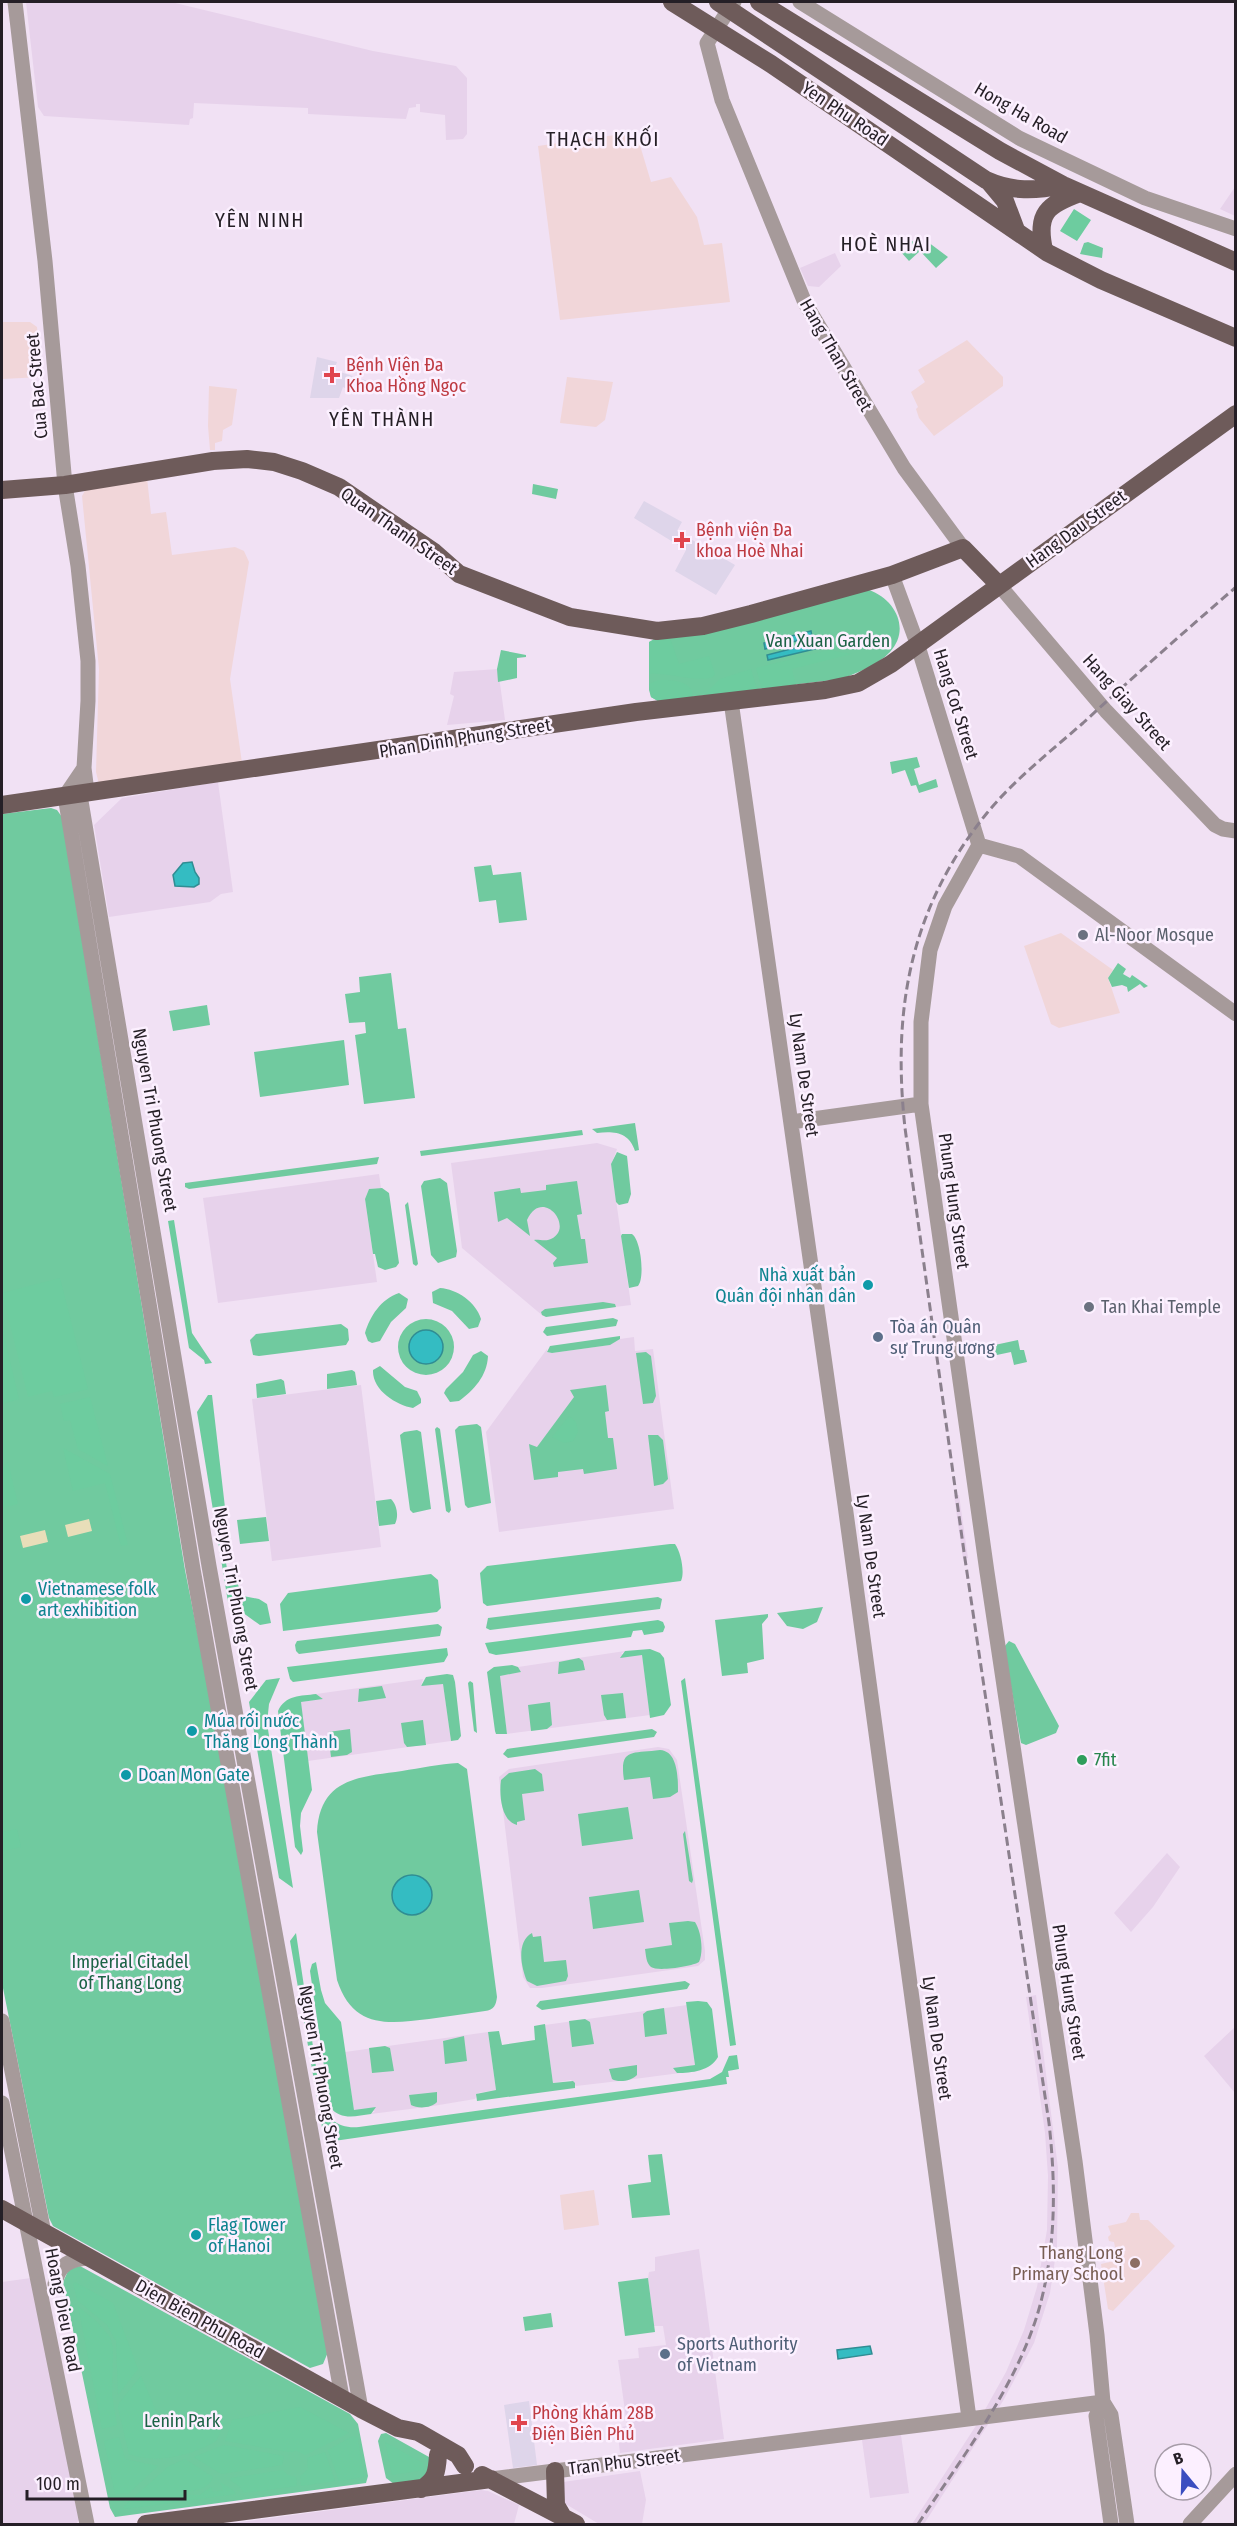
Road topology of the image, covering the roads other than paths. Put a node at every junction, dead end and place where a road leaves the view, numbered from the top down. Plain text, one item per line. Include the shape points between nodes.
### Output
1 (15, 2) edge
2 (672, 2) edge
3 (759, 2) edge
4 (800, 2) edge
5 (727, 4) edge
6 (716, 29) junction
7 (986, 180) junction
8 (1064, 185) junction
9 (1080, 193) junction
10 (1236, 229) edge
11 (1016, 230) junction
12 (1044, 250) junction
13 (1236, 262) edge
14 (1236, 338) edge
15 (1236, 414) edge
16 (65, 485) junction
17 (2, 490) edge
18 (963, 548) junction
19 (891, 575) junction
20 (999, 585) junction
21 (917, 643) junction
22 (731, 701) junction
23 (73, 796) junction
24 (2, 805) edge
25 (1236, 831) edge
26 (979, 845) junction
27 (1236, 1014) edge
28 (921, 1104) junction
29 (791, 1122) junction
30 (272, 1914) junction
31 (256, 1917) junction
32 (2, 2021) edge
33 (2, 2103) edge
34 (2, 2209) edge
35 (326, 2216) junction
36 (310, 2219) junction
37 (26, 2223) junction
38 (44, 2233) junction
39 (89, 2258) junction
40 (56, 2284) dead end
41 (342, 2397) junction
42 (1102, 2402) junction
43 (361, 2409) junction
44 (969, 2418) junction
45 (398, 2428) junction
46 (438, 2456) junction
47 (465, 2466) junction
48 (555, 2471) junction
49 (1236, 2474) edge
50 (491, 2479) junction
51 (422, 2489) junction
52 (569, 2521) edge
53 (87, 2524) edge
54 (146, 2524) edge
55 (1111, 2524) edge
56 (1127, 2524) edge
57 (1190, 2524) edge

1 - 16 street, Cua Bac Street via 44,249
2 - 6 main road, Yen Phu Road
3 - 8 main road via 1000,151
4 - 10 street, Hong Ha Road via 1019,138 1145,198
5 - 6 street
5 - 7 main road, Yen Phu Road
6 - 11 main road, Yen Phu Road
6 - 18 street, Hang Than Street via 707,43 722,100 805,303 904,468
7 - 8 main road, Yen Phu Road via 1016,190
7 - 11 main road, Yen Phu Road via 1005,201
8 - 9 main road
9 - 12 main road via 1054,204 1044,216 1040,230
9 - 13 main road
11 - 12 main road, Yen Phu Road
12 - 14 main road, Yen Phu Road via 1101,280
15 - 20 main road, Hang Dau Street
16 - 17 main road, Quan Thanh Street
16 - 19 main road, Quan Thanh Street via 213,461 274,462 339,487 434,552 459,574 566,616 634,630 703,626
16 - 23 street, Cua Bac Street via 88,661 86,784
18 - 19 main road, Quan Thanh Street
18 - 20 main road, Hang Than Street
19 - 21 street, Hang Cot Street
20 - 21 main road, Hang Dau Street
20 - 25 street, Hang Giay Street via 1113,719 1215,825
21 - 22 main road, Phan Dinh Phung Street via 858,683
21 - 26 street, Hang Cot Street
22 - 23 main road, Phan Dinh Phung Street
22 - 29 street, Ly Nam De Street
23 - 24 main road, Phan Dinh Phung Street
23 - 30 street, Nguyen Tri Phuong Street
23 - 31 street, Nguyen Tri Phuong Street via 193,1569
26 - 27 street via 1019,856
26 - 28 street, Phung Hung Street via 945,906 930,950 921,1022
28 - 29 street
28 - 42 street, Phung Hung Street via 1075,2161
29 - 44 street, Ly Nam De Street
30 - 31 street
30 - 35 street, Nguyen Tri Phuong Street
31 - 36 street, Nguyen Tri Phuong Street
32 - 38 street, Hoang Dieu Road
33 - 37 street, Hoang Dieu Road
34 - 37 main road, Dien Bien Phu Road
35 - 36 street
35 - 43 street, Nguyen Tri Phuong Street
36 - 41 street, Nguyen Tri Phuong Street
37 - 38 main road, Dien Bien Phu Road
37 - 53 street, Hoang Dieu Road
38 - 39 main road, Dien Bien Phu Road
39 - 40 street via 75,2258 63,2265
39 - 41 main road, Dien Bien Phu Road
41 - 43 main road, Dien Bien Phu Road
42 - 44 street, Tran Phu Street
42 - 55 street, Phung Hung Street via 1096,2416
42 - 56 street, Phung Hung Street via 1111,2415
43 - 45 main road, Dien Bien Phu Road
44 - 48 street, Tran Phu Street
45 - 46 main road, Dien Bien Phu Road
45 - 47 main road, Dien Bien Phu Road via 418,2432 458,2455
46 - 47 main road, Dien Bien Phu Road
46 - 51 main road via 436,2476
47 - 50 main road, Dien Bien Phu Road
48 - 50 street, Tran Phu Street
48 - 52 main road via 556,2505
49 - 57 street
50 - 51 main road, Tran Phu Street
50 - 52 main road, Dien Bien Phu Road
51 - 54 main road, Tran Phu Street

